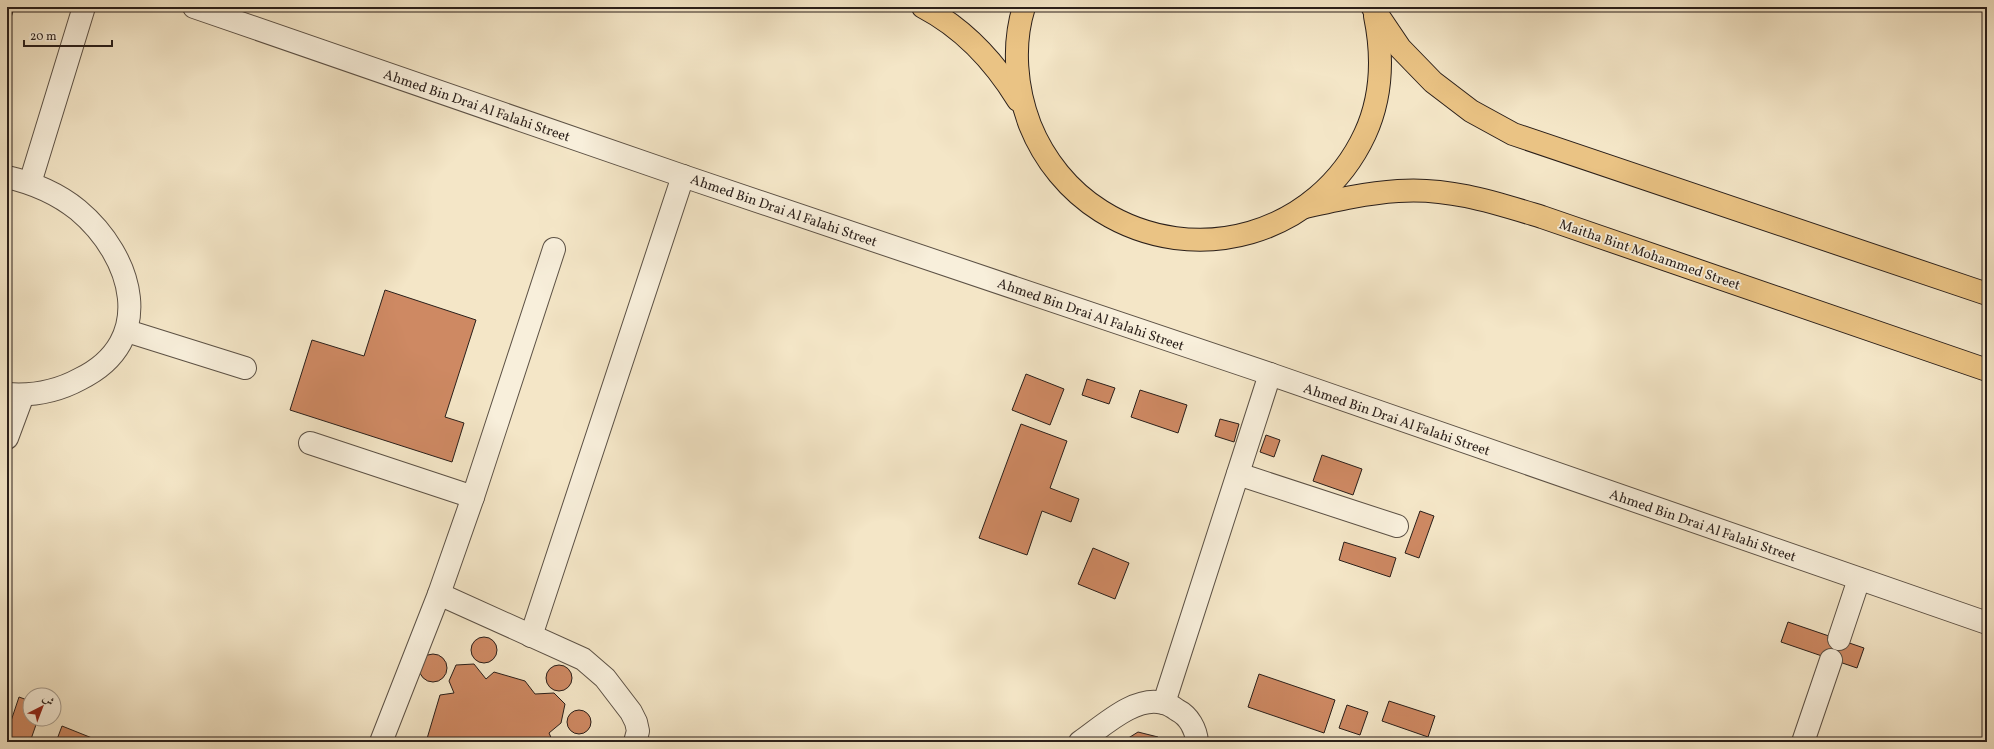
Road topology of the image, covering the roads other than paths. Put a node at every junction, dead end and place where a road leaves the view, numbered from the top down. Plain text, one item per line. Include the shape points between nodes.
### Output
1 (84, 7) edge
2 (194, 7) edge
3 (923, 7) edge
4 (1024, 7) edge
5 (1373, 8) edge
6 (1025, 112) junction
7 (683, 176) junction
8 (7, 177) edge
9 (30, 183) junction
10 (1305, 207) junction
11 (554, 249) dead end
12 (1987, 294) edge
13 (127, 330) junction
14 (245, 368) dead end
15 (1987, 370) edge
16 (1270, 374) junction
17 (15, 395) edge
18 (7, 438) edge
19 (310, 443) dead end
20 (1238, 474) junction
21 (473, 496) junction
22 (1397, 526) dead end
23 (1860, 579) junction
24 (439, 594) junction
25 (1987, 623) edge
26 (531, 636) junction
27 (1839, 639) dead end
28 (1831, 660) dead end
29 (1164, 703) junction
30 (381, 742) edge
31 (635, 742) edge
32 (1080, 742) edge
33 (1197, 742) edge
34 (1803, 742) edge

1 - 9 street
2 - 7 street, Ahmed Bin Drai Al Falahi Street
3 - 6 main road via 973,42 1002,75
4 - 6 main road via 1017,49 1018,81
5 - 10 main road via 1380,40 1380,72 1375,104 1365,134 1349,162 1329,186
5 - 12 main road via 1400,48 1433,82 1471,111 1513,134
6 - 10 main road via 1035,138 1050,163 1068,185 1114,220 1140,231 1169,238 1226,238 1254,232 1280,222
7 - 16 street, Ahmed Bin Drai Al Falahi Street
7 - 26 street
8 - 9 street
9 - 13 street via 56,194 78,210 115,254 125,277 131,304
10 - 15 main road, Maitha Bint Mohammed Street via 1400,191 1448,193 1494,202
11 - 21 street
13 - 14 street
13 - 17 street via 113,355 91,374 62,388
16 - 20 street
16 - 23 street, Ahmed Bin Drai Al Falahi Street
17 - 18 street
19 - 21 street
20 - 22 street
20 - 29 street
21 - 24 street
23 - 25 street, Ahmed Bin Drai Al Falahi Street
23 - 27 street
24 - 26 street
24 - 30 street
26 - 31 street via 583,659 595,668 632,712 638,731
28 - 34 street
29 - 32 street via 1148,702 1132,706
29 - 33 street via 1184,713 1196,732

